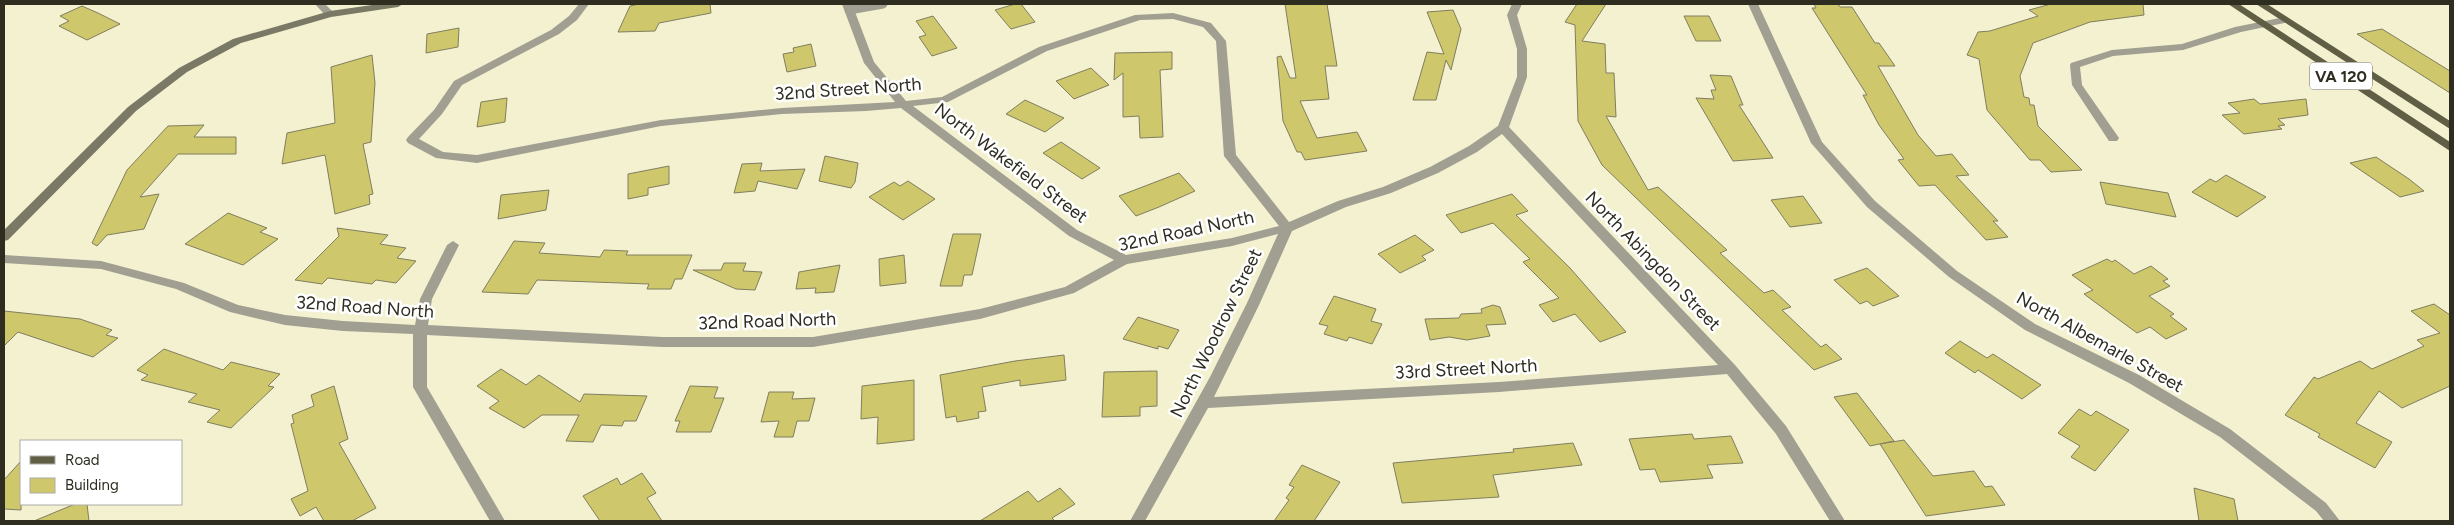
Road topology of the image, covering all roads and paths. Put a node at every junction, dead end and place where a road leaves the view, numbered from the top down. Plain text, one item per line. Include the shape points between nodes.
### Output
1 (320, 4) edge
2 (398, 4) edge
3 (584, 4) edge
4 (883, 4) edge
5 (1503, 4) edge
6 (1517, 4) edge
7 (1753, 4) edge
8 (2233, 4) edge
9 (2261, 4) edge
10 (848, 7) edge
11 (330, 14) junction
12 (1512, 15) junction
13 (2285, 20) junction
14 (2262, 24) junction
15 (903, 104) junction
16 (2450, 126) edge
17 (1503, 128) junction
18 (2113, 138) dead end
19 (2450, 147) edge
20 (1287, 228) junction
21 (4, 237) edge
22 (453, 245) dead end
23 (4, 259) edge
24 (1124, 260) junction
25 (420, 331) junction
26 (1730, 369) junction
27 (1205, 403) junction
28 (498, 521) edge
29 (1137, 521) edge
30 (1838, 521) edge
31 (2334, 521) edge

1 - 11 street
2 - 11 street
3 - 15 street, 32nd Street North via 555,32 458,83 438,112 412,140 440,155 477,159 661,123
4 - 10 lane
5 - 12 street
6 - 12 street
7 - 31 street, North Albemarle Street via 1816,143 1871,204 1953,274 2022,321 2134,379 2225,433
8 - 14 main road, VA 120
9 - 13 main road, VA 120
10 - 15 street, North Wakefield Street via 869,62
11 - 21 street via 237,42 183,70 132,109
12 - 17 street via 1522,49 1522,77
13 - 14 street
13 - 16 main road, VA 120
14 - 18 street via 2184,47 2112,52 2075,65 2077,85
14 - 19 main road, VA 120
15 - 20 street, 32nd Street North via 944,100 1043,49 1139,17 1173,16 1207,25 1221,41 1230,156
15 - 24 street, North Wakefield Street via 1073,233
17 - 20 street, 32nd Road North via 1473,150 1434,170
17 - 26 street, North Abingdon Street
20 - 24 street, 32nd Road North via 1232,242
20 - 27 street, North Woodrow Street via 1265,282
22 - 25 street via 426,299
23 - 25 street, 32nd Road North via 101,265 180,286 235,310 285,320
24 - 25 street, 32nd Road North via 1069,290 980,314 813,342 662,342
25 - 28 street via 420,387
26 - 27 street, 33rd Street North via 1498,388
26 - 30 street, North Abingdon Street via 1781,430
27 - 29 street, North Woodrow Street

